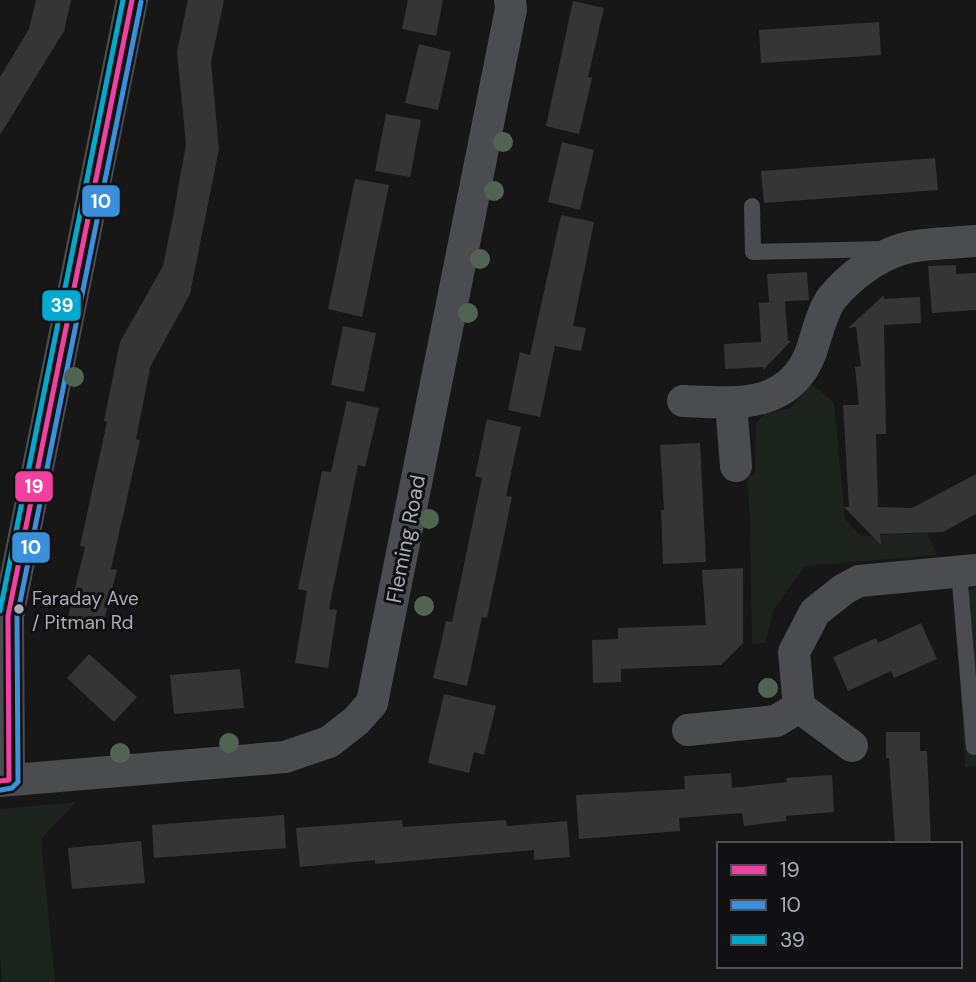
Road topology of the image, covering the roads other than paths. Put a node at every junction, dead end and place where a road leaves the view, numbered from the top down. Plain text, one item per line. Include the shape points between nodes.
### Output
1 (132, 0) edge
2 (510, 0) edge
3 (752, 206) dead end
4 (976, 241) edge
5 (902, 248) junction
6 (683, 401) dead end
7 (732, 403) junction
8 (736, 466) dead end
9 (967, 571) edge
10 (799, 707) junction
11 (688, 730) dead end
12 (852, 746) dead end
13 (974, 747) dead end
14 (4, 780) edge

1 - 14 street via 8,616
2 - 14 street, Fleming Road via 372,703 329,743 285,758
3 - 5 lane via 752,252
4 - 5 street
5 - 7 street via 861,270 831,299 807,363 784,390
6 - 7 street
7 - 8 street
9 - 10 street via 859,581 815,612 794,652
9 - 13 lane
10 - 11 street via 776,721
10 - 12 street

